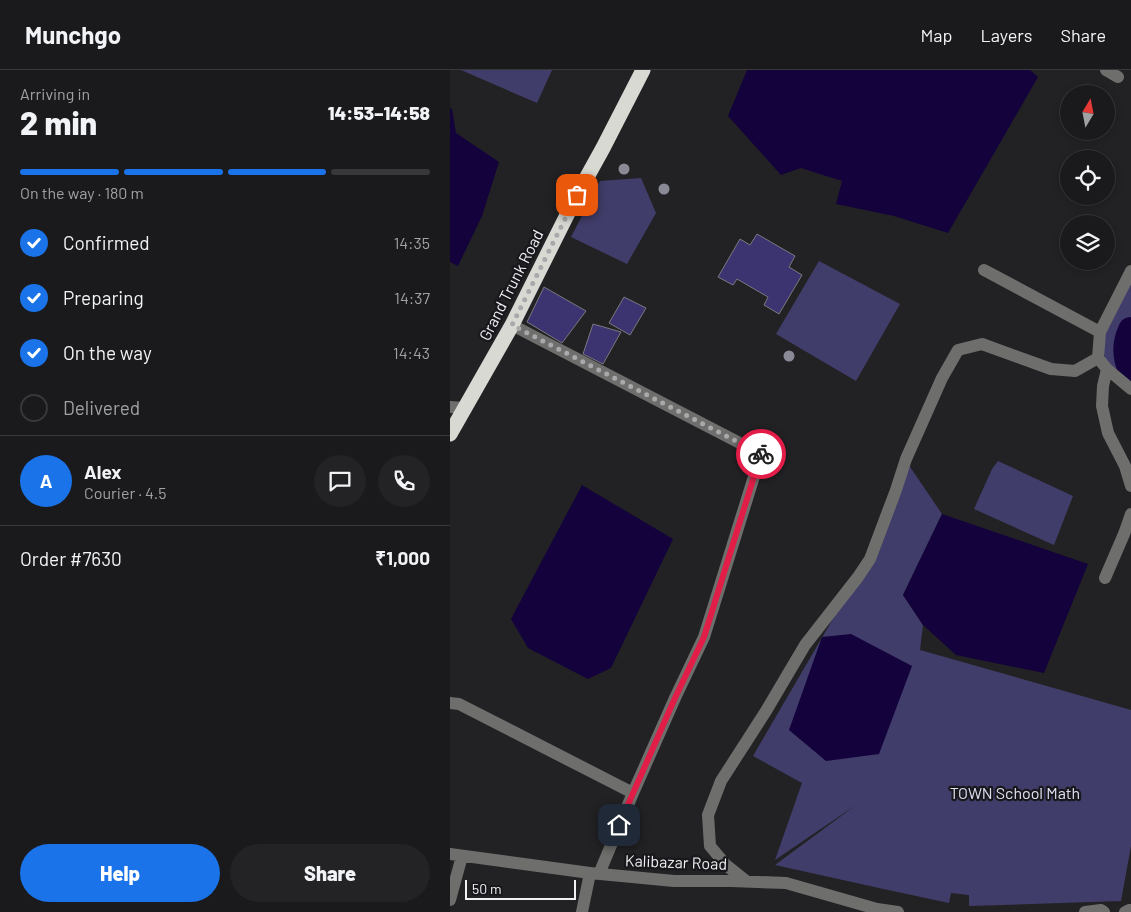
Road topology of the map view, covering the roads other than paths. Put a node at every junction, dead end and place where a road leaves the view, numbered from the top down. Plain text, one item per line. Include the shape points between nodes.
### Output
1 (642, 70) edge
2 (1106, 70) edge
3 (1118, 77) dead end
4 (984, 270) dead end
5 (1131, 271) edge
6 (512, 325) junction
7 (1100, 332) junction
8 (1098, 358) junction
9 (1107, 369) junction
10 (1131, 389) edge
11 (457, 407) edge
12 (450, 434) edge
13 (1131, 486) edge
14 (1131, 514) edge
15 (1105, 578) dead end
16 (450, 702) edge
17 (633, 793) junction
18 (456, 855) edge
19 (595, 874) junction
20 (746, 881) junction
21 (450, 900) edge
22 (1131, 910) edge
23 (582, 912) edge
24 (898, 912) edge
25 (1086, 912) edge
26 (1104, 912) edge
27 (1124, 912) edge

1 - 6 highway, Grand Trunk Road
2 - 3 street
4 - 7 street
5 - 7 street
6 - 11 highway, Grand Trunk Road
6 - 17 street via 762,454 704,637
7 - 8 street
8 - 9 street
8 - 20 street via 1075,371 1051,369 982,344 958,350 906,459 870,559 805,645 721,781 708,815 710,846
9 - 10 street
9 - 13 street via 1102,406 1108,433
11 - 12 highway, Grand Trunk Road
14 - 15 street
16 - 17 street
17 - 19 street
18 - 19 street, Kalibazar Road
18 - 21 street
19 - 20 street, Kalibazar Road via 674,881
19 - 23 street
20 - 24 street, Kalibazar Road via 786,883
22 - 27 street
25 - 26 street

